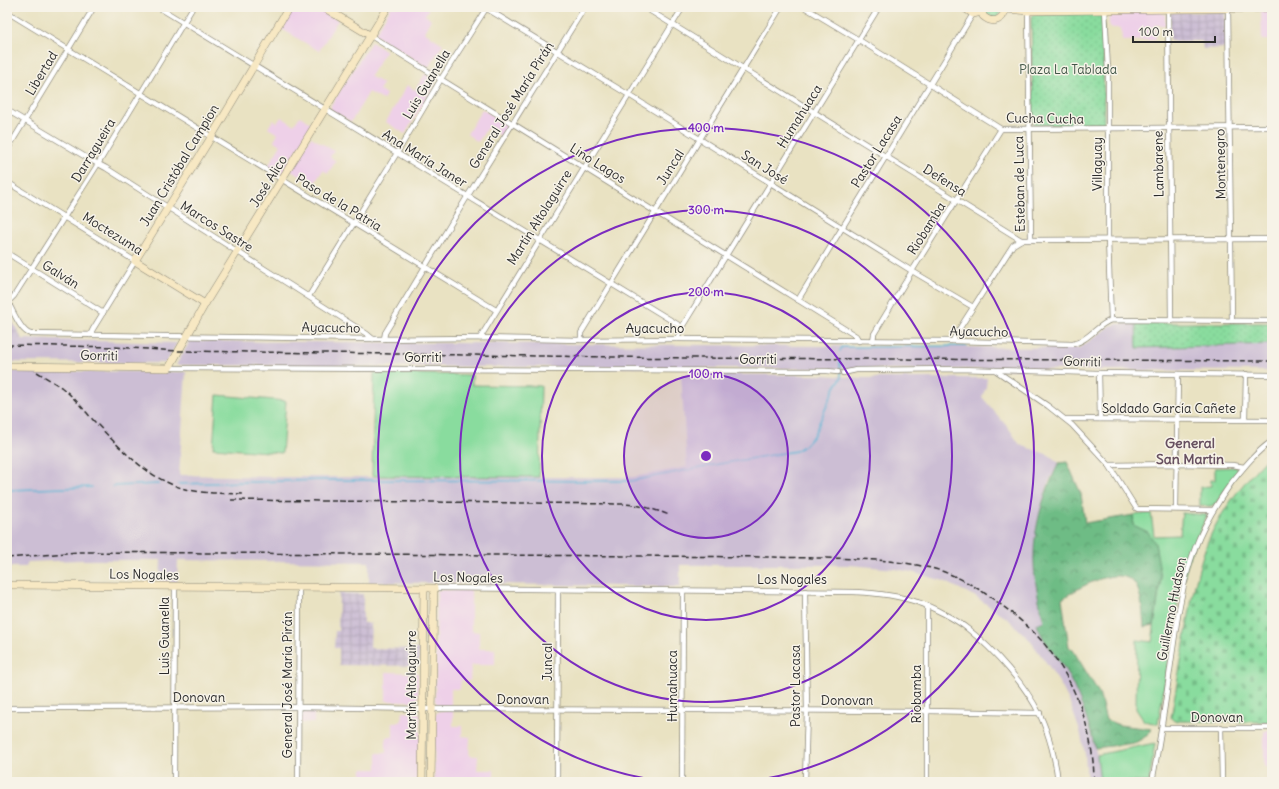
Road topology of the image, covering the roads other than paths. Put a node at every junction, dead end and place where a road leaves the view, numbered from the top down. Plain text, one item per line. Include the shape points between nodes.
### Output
1 (94, 7) edge
2 (158, 7) edge
3 (192, 7) edge
4 (289, 7) edge
5 (323, 7) edge
6 (388, 7) edge
7 (486, 7) edge
8 (585, 7) edge
9 (644, 7) edge
10 (683, 7) edge
11 (781, 7) edge
12 (804, 7) edge
13 (879, 7) edge
14 (962, 7) edge
15 (1006, 8) edge
16 (1105, 8) edge
17 (1168, 8) edge
18 (1228, 8) edge
19 (1272, 8) edge
20 (1028, 9) edge
21 (981, 10) edge
22 (7, 12) edge
23 (974, 14) junction
24 (183, 23) junction
25 (672, 25) junction
26 (371, 36) junction
27 (859, 40) junction
28 (68, 50) junction
29 (557, 51) junction
30 (253, 66) junction
31 (744, 68) junction
32 (441, 79) junction
33 (930, 85) junction
34 (139, 93) junction
35 (629, 95) junction
36 (7, 110) edge
37 (325, 110) junction
38 (814, 112) junction
39 (24, 121) junction
40 (512, 123) junction
41 (1169, 128) junction
42 (1230, 128) junction
43 (1272, 128) edge
44 (1001, 129) junction
45 (1029, 129) junction
46 (1108, 129) junction
47 (211, 137) junction
48 (700, 140) junction
49 (7, 150) edge
50 (397, 153) junction
51 (886, 157) junction
52 (98, 164) junction
53 (584, 168) junction
54 (282, 181) junction
55 (7, 182) edge
56 (770, 183) junction
57 (467, 197) junction
58 (956, 200) junction
59 (167, 208) junction
60 (655, 212) junction
61 (65, 217) junction
62 (354, 224) junction
63 (841, 228) junction
64 (1231, 239) junction
65 (1272, 239) edge
66 (1021, 240) junction
67 (1031, 240) junction
68 (1108, 240) junction
69 (1171, 240) junction
70 (539, 241) junction
71 (238, 252) junction
72 (7, 253) edge
73 (726, 255) junction
74 (135, 261) junction
75 (424, 267) junction
76 (32, 269) junction
77 (912, 271) junction
78 (611, 284) junction
79 (309, 296) junction
80 (798, 300) junction
81 (7, 301) edge
82 (206, 304) junction
83 (973, 307) junction
84 (496, 310) junction
85 (103, 313) junction
86 (1111, 320) junction
87 (1171, 320) junction
88 (1232, 321) junction
89 (1272, 321) edge
90 (682, 327) junction
91 (90, 335) junction
92 (187, 336) junction
93 (480, 338) junction
94 (373, 339) junction
95 (384, 339) junction
96 (677, 339) junction
97 (581, 340) junction
98 (859, 341) junction
99 (873, 341) junction
100 (953, 341) junction
101 (7, 366) edge
102 (169, 368) junction
103 (995, 370) junction
104 (1099, 373) junction
105 (1178, 374) junction
106 (1246, 374) junction
107 (1272, 374) edge
108 (1065, 419) junction
109 (1100, 419) junction
110 (1177, 419) junction
111 (1245, 419) junction
112 (1272, 420) edge
113 (1272, 441) edge
114 (1176, 464) junction
115 (1109, 465) junction
116 (1244, 467) junction
117 (1176, 509) junction
118 (1213, 510) junction
119 (7, 585) edge
120 (175, 587) junction
121 (299, 587) junction
122 (424, 588) junction
123 (434, 588) junction
124 (558, 590) junction
125 (682, 591) junction
126 (806, 591) junction
127 (927, 606) junction
128 (7, 708) edge
129 (174, 708) junction
130 (298, 708) junction
131 (424, 709) junction
132 (432, 709) junction
133 (558, 710) junction
134 (683, 710) junction
135 (806, 710) junction
136 (928, 711) junction
137 (1040, 713) junction
138 (1221, 727) junction
139 (1162, 728) junction
140 (1272, 728) edge
141 (174, 782) edge
142 (298, 782) edge
143 (422, 782) edge
144 (431, 782) edge
145 (557, 782) edge
146 (682, 782) edge
147 (805, 782) edge
148 (927, 782) edge
149 (1058, 782) edge
150 (1152, 782) edge
151 (1222, 782) edge

1 - 28 street, Libertad
2 - 24 street, Ana María Janer
3 - 24 street, Darragueira
4 - 30 street, Juan Cristóbal Campion
5 - 26 street, Lino Lagos
6 - 26 street, José Alico
7 - 29 street, San José
7 - 32 street, Luis Guanella
8 - 29 street, General José María Pirán
9 - 25 street, Defensa
10 - 25 street, Martín Altolaguirre
11 - 31 street, Juncal
12 - 27 street, Cucha Cucha
13 - 27 street, Humahuaca
14 - 23 street
15 - 20 street
15 - 21 street via 1002,17 994,21 986,19
16 - 17 street
16 - 20 street
16 - 46 street, Villaguay
17 - 18 street
17 - 41 street, Lambarene
18 - 19 street
18 - 42 street, Montenegro
20 - 45 street, Esteban de Luca
21 - 23 street
22 - 28 street, Paso de la Patria
23 - 33 street, Pastor Lacasa
24 - 30 street, Ana María Janer
24 - 34 street, Darragueira
25 - 31 street, Defensa
25 - 35 street, Martín Altolaguirre
26 - 32 street, Lino Lagos
26 - 37 street, José Alico
27 - 33 street, Cucha Cucha
27 - 38 street, Humahuaca
28 - 34 street, Paso de la Patria
28 - 39 street, Libertad
29 - 35 street, San José
29 - 40 street, General José María Pirán
30 - 37 street, Ana María Janer
30 - 47 street, Juan Cristóbal Campion
31 - 38 street, Defensa
31 - 48 street, Juncal
32 - 40 street, Lino Lagos
32 - 50 street, Luis Guanella
33 - 44 street, Cucha Cucha
33 - 51 street, Pastor Lacasa
34 - 47 street, Paso de la Patria
34 - 52 street, Darragueira
35 - 48 street, San José
35 - 53 street, Martín Altolaguirre
36 - 39 street, Marcos Sastre
37 - 50 street, Ana María Janer
37 - 54 street, José Alico
38 - 51 street, Defensa
38 - 56 street, Humahuaca
39 - 49 street, Libertad
39 - 52 street, Marcos Sastre
40 - 53 street, Lino Lagos
40 - 57 street, General José María Pirán
41 - 42 street, Cucha Cucha
41 - 46 street, Cucha Cucha
41 - 69 street, Lambarene
42 - 43 street, Cucha Cucha
42 - 64 street, Montenegro
44 - 45 street, Cucha Cucha
44 - 58 street, Riobamba
45 - 46 street, Cucha Cucha
45 - 67 street, Esteban de Luca
46 - 68 street, Villaguay
47 - 54 street, Paso de la Patria
47 - 59 street, Juan Cristóbal Campion
48 - 56 street, San José
48 - 60 street, Juncal
50 - 57 street, Ana María Janer
50 - 62 street, Luis Guanella
51 - 58 street, Defensa
51 - 63 street, Pastor Lacasa
52 - 59 street, Marcos Sastre
52 - 61 street, Darragueira
53 - 60 street, Lino Lagos
53 - 70 street, Martín Altolaguirre
54 - 62 street, Paso de la Patria
54 - 71 street, José Alico
55 - 61 street, Moctezuma
56 - 63 street, San José
56 - 73 street, Humahuaca
57 - 70 street, Ana María Janer
57 - 75 street, General José María Pirán
58 - 66 street, Defensa
58 - 77 street, Riobamba
59 - 71 street, Marcos Sastre
59 - 74 street, Juan Cristóbal Campion
60 - 73 street, Lino Lagos
60 - 78 street, Juncal
61 - 74 street, Moctezuma
61 - 76 street, Darragueira
62 - 75 street, Paso de la Patria
62 - 79 street, Luis Guanella
63 - 77 street, San José
63 - 80 street, Pastor Lacasa
64 - 65 street
64 - 69 street
64 - 88 street, Montenegro
66 - 67 street
66 - 83 street, Esteban de Luca via 1013,245
67 - 68 street
68 - 69 street
68 - 86 street, Villaguay
69 - 87 street, Lambarene
70 - 78 street, Ana María Janer
70 - 84 street, Martín Altolaguirre
71 - 79 street, Marcos Sastre
71 - 82 street, José Alico
72 - 76 street, Galván
73 - 80 street, Lino Lagos
73 - 90 street, Humahuaca
74 - 82 street, Moctezuma
74 - 85 street, Juan Cristóbal Campion
75 - 84 street, Paso de la Patria
75 - 95 street, General José María Pirán via 385,333
76 - 81 street, Darragueira via 14,296
76 - 85 street, Galván
77 - 83 street, San José
77 - 99 street, Riobamba via 874,334
78 - 90 street, Ana María Janer
78 - 97 street, Juncal via 581,332
79 - 94 street, Marcos Sastre
80 - 98 street, Lino Lagos via 856,336
81 - 91 street, Ayacucho via 28,334
82 - 92 street, José Alico
83 - 100 street, Esteban de Luca
84 - 93 street, Martín Altolaguirre
85 - 91 street, Juan Cristóbal Campion
86 - 87 street
86 - 100 street, Ayacucho via 1073,344
87 - 88 street
88 - 89 street
90 - 96 street, Humahuaca
91 - 92 street, Ayacucho
92 - 94 street, Ayacucho
92 - 102 street, José Alico
93 - 95 street, Ayacucho
93 - 97 street, Ayacucho
94 - 95 street, Ayacucho
96 - 97 street, Ayacucho
96 - 98 street, Ayacucho
98 - 99 street, Ayacucho
99 - 100 street, Ayacucho
101 - 102 street, Gorriti
102 - 103 street, Gorriti via 840,372 958,368
103 - 104 street, Gorriti
103 - 108 street
104 - 105 street, Gorriti
104 - 109 street
105 - 106 street, Gorriti
105 - 110 street
106 - 107 street, Gorriti
106 - 111 street
108 - 109 street, Soldado García Cañete
108 - 115 street
109 - 110 street, Soldado García Cañete
110 - 111 street, Soldado García Cañete
110 - 114 street
111 - 112 street, Soldado García Cañete
113 - 116 street, Guillermo Hudson
114 - 115 street
114 - 116 street
114 - 117 street
115 - 117 street via 1133,506 1138,510
116 - 118 street, Guillermo Hudson
117 - 118 street
118 - 139 street, Guillermo Hudson via 1194,550 1187,573 1178,613
119 - 120 street, Los Nogales
120 - 121 street, Los Nogales
120 - 129 street, Luis Guanella
121 - 122 street, Los Nogales
121 - 130 street, General José María Pirán
122 - 123 street, Los Nogales
122 - 131 street, Martín Altolaguirre
123 - 124 street, Los Nogales
123 - 132 street, Martín Altolaguirre
124 - 125 street, Los Nogales
124 - 133 street, Juncal
125 - 126 street, Los Nogales
125 - 134 street, Humahuaca
126 - 127 street, Los Nogales via 885,594
126 - 135 street, Pastor Lacasa
127 - 136 street, Riobamba
127 - 137 street via 973,633 1010,670
128 - 129 street, Donovan
129 - 130 street, Donovan
129 - 141 street, Luis Guanella
130 - 131 street, Donovan
130 - 142 street, General José María Pirán
131 - 132 street, Donovan
131 - 143 street, Martín Altolaguirre
132 - 133 street, Donovan
132 - 144 street, Martín Altolaguirre
133 - 134 street, Donovan
133 - 145 street, Juncal
134 - 135 street, Donovan
134 - 146 street, Humahuaca
135 - 136 street, Donovan
135 - 147 street, Pastor Lacasa
136 - 137 street, Donovan
136 - 148 street, Riobamba
137 - 149 street via 1058,773
138 - 139 street, Donovan
138 - 140 street, Donovan
138 - 151 street
139 - 150 street, Guillermo Hudson

